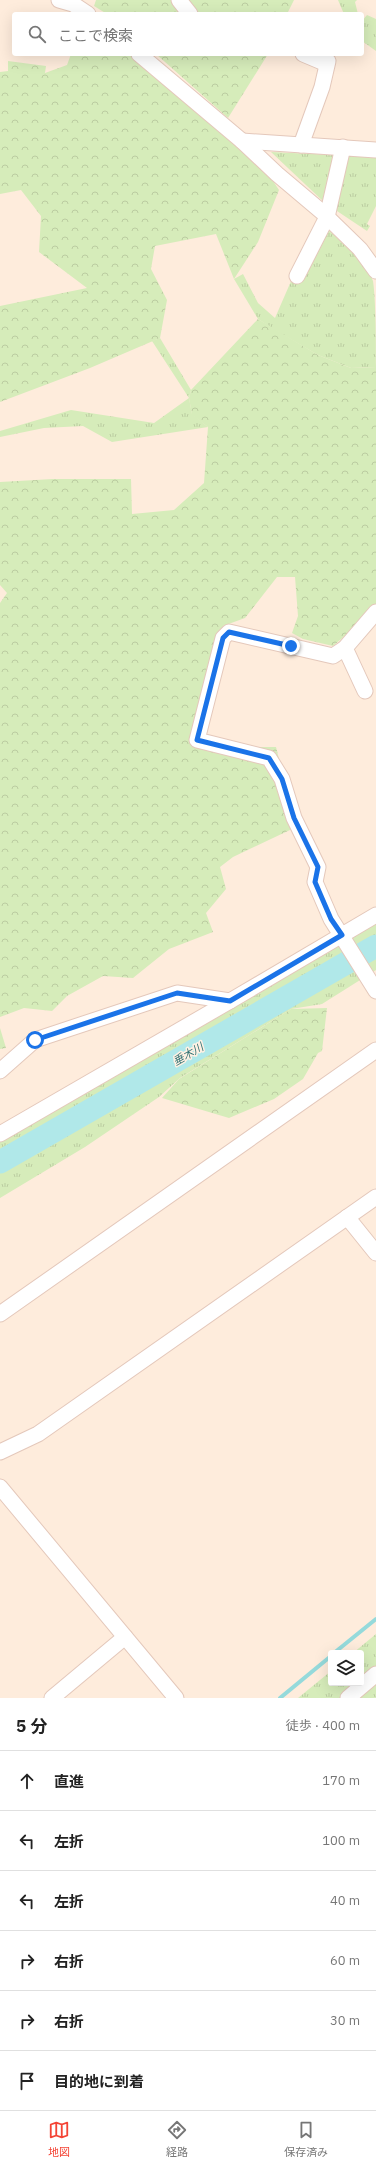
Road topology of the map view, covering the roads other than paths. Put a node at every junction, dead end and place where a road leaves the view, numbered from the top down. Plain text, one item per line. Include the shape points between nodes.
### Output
1 (59, 0) edge
2 (179, 0) edge
3 (85, 12) edge
4 (188, 12) edge
5 (141, 56) edge
6 (308, 56) edge
7 (242, 141) junction
8 (301, 145) junction
9 (343, 147) junction
10 (375, 147) edge
11 (327, 217) junction
12 (376, 271) edge
13 (297, 276) dead end
14 (376, 612) edge
15 (345, 648) junction
16 (365, 691) dead end
17 (376, 915) edge
18 (344, 940) junction
19 (376, 991) edge
20 (230, 1001) junction
21 (376, 1050) edge
22 (0, 1071) edge
23 (0, 1134) edge
24 (376, 1197) edge
25 (347, 1217) junction
26 (376, 1253) edge
27 (0, 1314) edge
28 (0, 1452) edge
29 (0, 1487) edge
30 (125, 1637) junction
31 (376, 1674) edge
32 (52, 1698) edge
33 (176, 1698) edge
34 (348, 1698) edge

1 - 3 street via 73,4
2 - 4 street
5 - 7 street
6 - 8 street via 325,62 322,87
7 - 8 street
7 - 11 street
8 - 9 street
9 - 10 street
9 - 11 street
11 - 12 street via 360,249
11 - 13 street
14 - 15 street
15 - 16 street
15 - 18 street via 333,656 229,632 223,638 197,740 269,758 282,779 294,818 318,867 315,882 331,919
17 - 18 street
18 - 19 street
18 - 20 street
20 - 22 street via 177,993 35,1040
20 - 23 street
21 - 27 street
24 - 25 street
25 - 26 street
25 - 28 street via 38,1434
29 - 30 street
30 - 32 street
30 - 33 street
31 - 34 street

